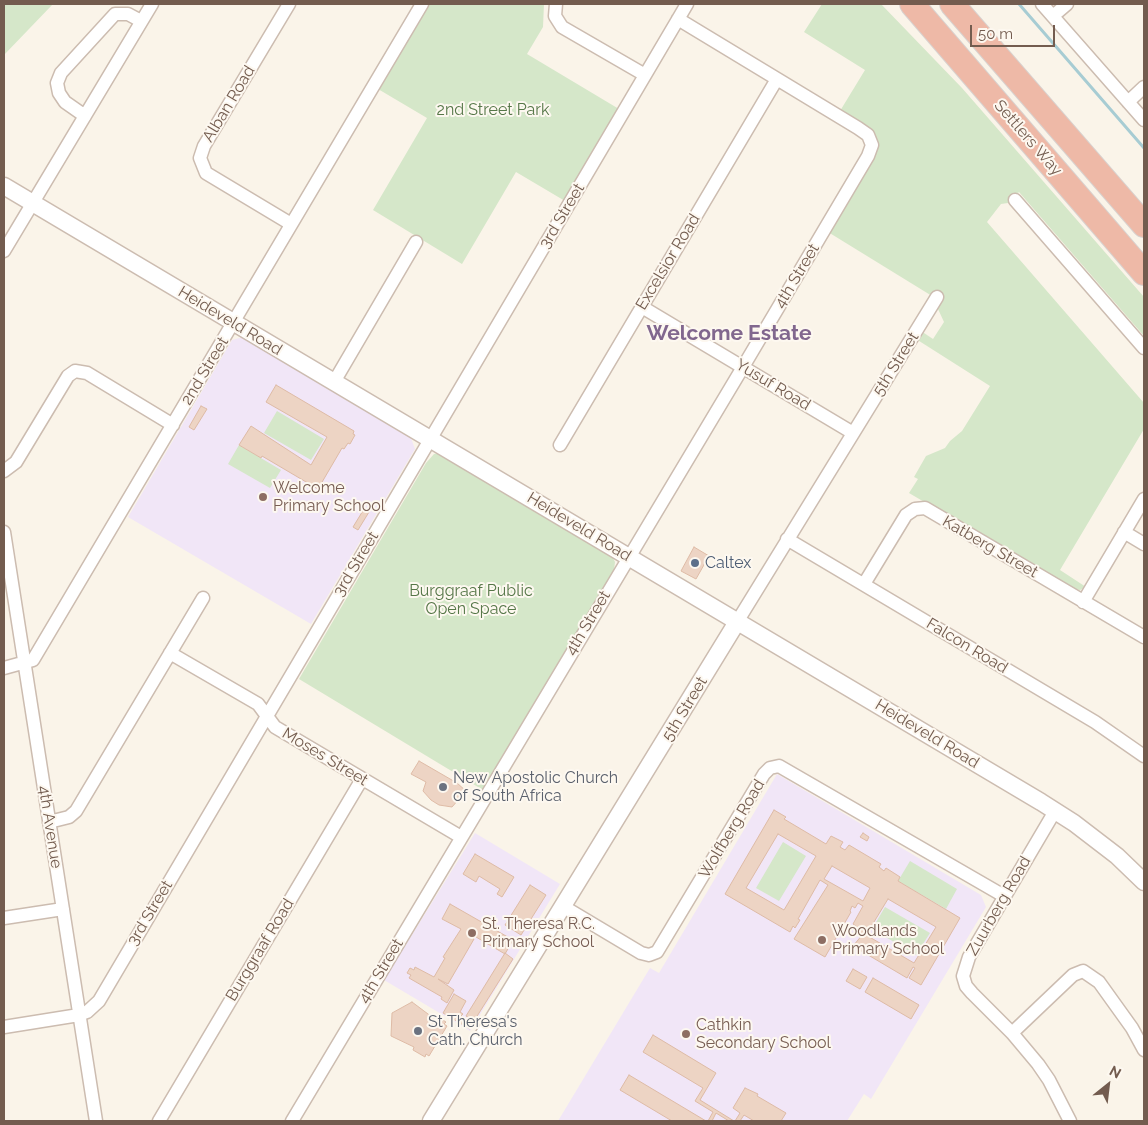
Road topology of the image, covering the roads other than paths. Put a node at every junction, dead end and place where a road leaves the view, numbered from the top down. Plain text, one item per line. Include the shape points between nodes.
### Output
1 (152, 4) edge
2 (289, 4) edge
3 (422, 4) edge
4 (556, 4) edge
5 (687, 4) edge
6 (906, 4) edge
7 (912, 4) edge
8 (952, 4) edge
9 (971, 4) edge
10 (1042, 4) edge
11 (1067, 4) edge
12 (1053, 16) junction
13 (678, 19) junction
14 (141, 21) junction
15 (941, 38) junction
16 (645, 75) junction
17 (777, 79) junction
18 (1144, 87) edge
19 (1128, 102) junction
20 (85, 116) junction
21 (1144, 120) edge
22 (4, 186) edge
23 (1110, 187) junction
24 (1015, 200) dead end
25 (33, 203) junction
26 (291, 224) junction
27 (1144, 225) edge
28 (416, 242) dead end
29 (4, 251) edge
30 (1144, 273) edge
31 (937, 297) dead end
32 (642, 307) junction
33 (234, 323) junction
34 (1144, 348) edge
35 (743, 367) junction
36 (334, 382) junction
37 (173, 425) junction
38 (853, 433) junction
39 (430, 440) junction
40 (560, 445) dead end
41 (4, 471) edge
42 (1144, 499) edge
43 (4, 532) edge
44 (1124, 532) junction
45 (788, 539) junction
46 (1144, 544) edge
47 (629, 557) junction
48 (864, 584) junction
49 (203, 598) dead end
50 (1084, 602) junction
51 (737, 622) junction
52 (1144, 637) edge
53 (170, 653) junction
54 (24, 663) junction
55 (4, 668) edge
56 (266, 716) junction
57 (1144, 756) edge
58 (362, 779) junction
59 (1055, 811) junction
60 (49, 822) junction
61 (461, 837) junction
62 (1144, 882) edge
63 (1004, 896) junction
64 (564, 906) junction
65 (63, 909) junction
66 (4, 918) edge
67 (79, 1014) junction
68 (4, 1027) edge
69 (1012, 1033) junction
70 (1144, 1050) edge
71 (96, 1121) edge
72 (159, 1121) edge
73 (292, 1121) edge
74 (431, 1121) edge
75 (1070, 1121) edge

1 - 14 street
2 - 26 street, Alban Road via 204,146 200,158 206,173
3 - 26 street, 2nd Street
4 - 16 street via 555,16 562,27
5 - 13 street, 3rd Street
6 - 15 highway
7 - 15 highway, Settlers Way
8 - 23 highway, Settlers Way
9 - 23 highway via 1097,152
10 - 12 street
11 - 12 street
12 - 19 street
13 - 16 street, 3rd Street
13 - 17 street
14 - 20 street
14 - 20 street via 128,14 115,14 61,73 57,83 59,93
15 - 30 highway, Settlers Way
16 - 39 street, 3rd Street
17 - 32 street, Excelsior Road
17 - 35 street, 4th Street via 858,128 871,139 872,145
18 - 19 street
19 - 21 street
20 - 25 street
22 - 25 street, Heideveld Road
23 - 27 highway, Settlers Way
24 - 34 street
25 - 29 street
25 - 33 street, Heideveld Road
26 - 33 street, 2nd Street
28 - 36 street
31 - 38 street, 5th Street
32 - 35 street, Yusuf Road
32 - 40 street, Excelsior Road
33 - 36 street, Heideveld Road
33 - 37 street, 2nd Street
35 - 38 street, Yusuf Road
35 - 47 street, 4th Street
36 - 39 street, Heideveld Road
37 - 41 street via 86,373 75,371 68,376 16,462
37 - 54 street, 2nd Street via 33,660
38 - 45 street, 5th Street
39 - 47 street, Heideveld Road
39 - 56 street, 3rd Street
42 - 44 street
43 - 54 street, 4th Avenue
44 - 46 street
44 - 50 street
45 - 48 street, Falcon Road
45 - 51 street, 5th Street
47 - 51 street, Heideveld Road
47 - 61 street, 4th Street
48 - 50 street, Katberg Street via 906,515 925,508
48 - 57 street, Falcon Road via 1095,722
49 - 53 street
50 - 52 street, Katberg Street
51 - 59 street, Heideveld Road
51 - 64 street, 5th Street
53 - 56 street, Moses Street via 258,704
53 - 60 street via 76,811 68,817
54 - 55 street, 2nd Street
54 - 60 street, 4th Avenue
56 - 58 street, Moses Street via 275,727
56 - 67 street, 3rd Street via 98,1001 87,1012
58 - 61 street, Moses Street
58 - 72 street, Burggraaf Road
59 - 62 street, Heideveld Road via 1117,856
59 - 63 street, Zuurberg Road
60 - 65 street, 4th Avenue
61 - 73 street, 4th Street
63 - 64 street, Wolfberg Road via 780,766 770,768 764,774 657,952 641,953
63 - 69 street, Zuurberg Road via 969,957 963,976 972,993
64 - 74 street, 5th Street
65 - 66 street
65 - 67 street, 4th Avenue
67 - 68 street
67 - 71 street, 4th Avenue
69 - 70 street via 1073,975 1083,971 1099,982
69 - 75 street, Zuurberg Road via 1049,1080

